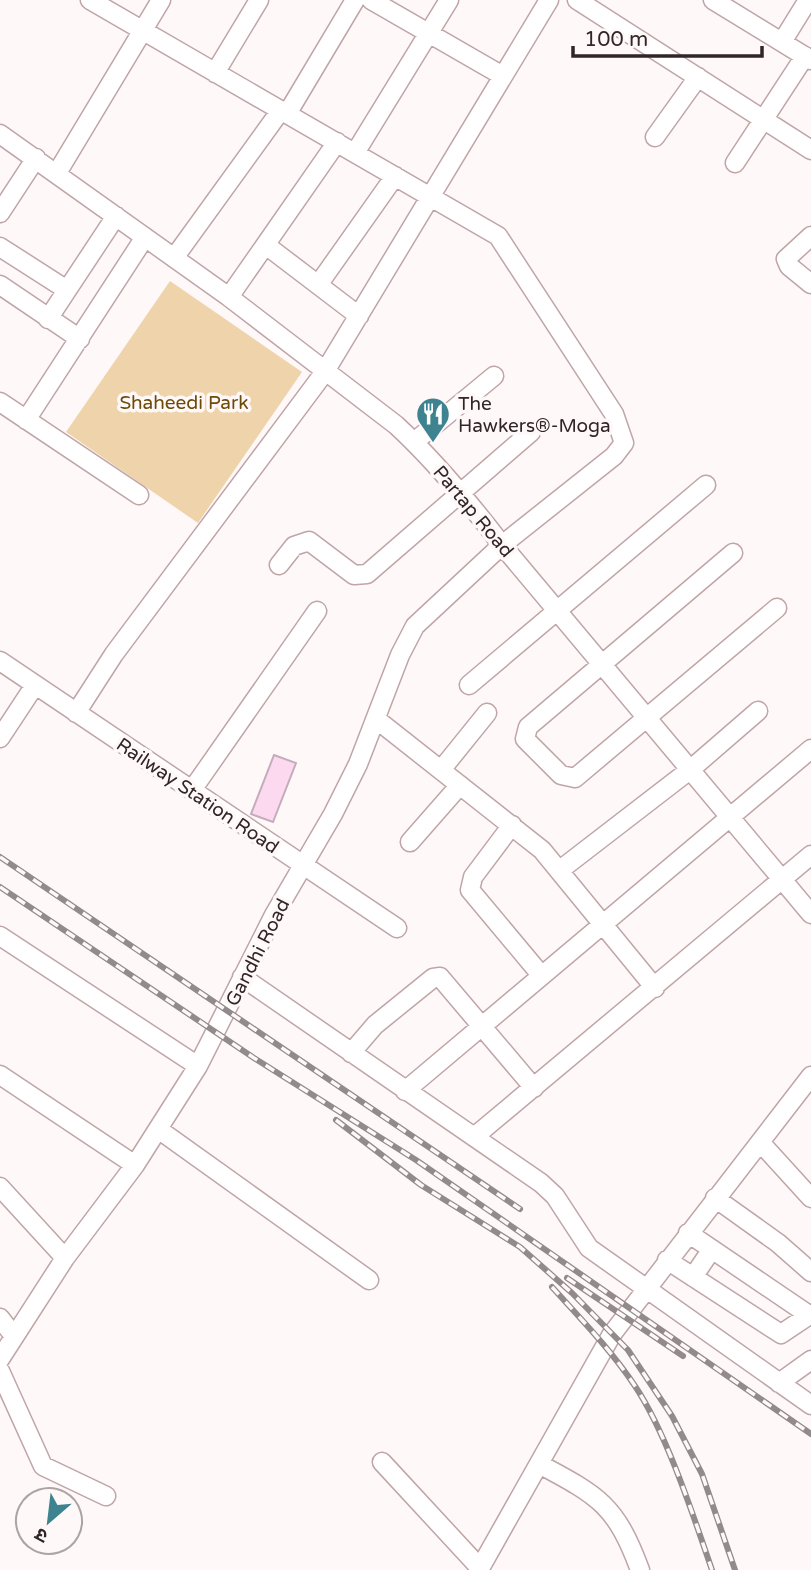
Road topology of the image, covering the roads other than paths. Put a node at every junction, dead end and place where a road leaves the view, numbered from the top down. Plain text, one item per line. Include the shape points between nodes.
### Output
1 (90, 0) edge
2 (161, 0) edge
3 (259, 0) edge
4 (355, 0) edge
5 (371, 0) edge
6 (449, 0) edge
7 (549, 0) edge
8 (578, 0) edge
9 (808, 0) edge
10 (723, 3) edge
11 (142, 30) junction
12 (429, 33) junction
13 (782, 42) junction
14 (808, 58) edge
15 (215, 73) junction
16 (503, 76) junction
17 (698, 77) junction
18 (284, 112) junction
19 (764, 120) junction
20 (0, 134) edge
21 (655, 137) dead end
22 (337, 142) junction
23 (811, 150) edge
24 (355, 153) junction
25 (36, 158) junction
26 (735, 163) dead end
27 (57, 173) junction
28 (395, 176) junction
29 (431, 197) junction
30 (0, 213) edge
31 (116, 216) junction
32 (811, 236) edge
33 (145, 237) junction
34 (267, 246) junction
35 (0, 247) edge
36 (174, 258) junction
37 (811, 284) edge
38 (0, 285) edge
39 (318, 285) junction
40 (67, 290) junction
41 (229, 297) junction
42 (359, 316) junction
43 (48, 319) junction
44 (80, 339) junction
45 (324, 373) junction
46 (494, 376) dead end
47 (0, 402) edge
48 (26, 420) junction
49 (531, 432) dead end
50 (414, 442) junction
51 (706, 485) dead end
52 (461, 491) junction
53 (139, 495) dead end
54 (502, 545) junction
55 (733, 553) dead end
56 (279, 565) dead end
57 (777, 608) dead end
58 (317, 611) dead end
59 (558, 611) junction
60 (0, 661) edge
61 (601, 663) junction
62 (35, 685) junction
63 (469, 685) dead end
64 (758, 711) dead end
65 (76, 713) junction
66 (486, 713) dead end
67 (647, 716) junction
68 (376, 719) junction
69 (0, 738) edge
70 (811, 749) edge
71 (691, 769) junction
72 (441, 770) junction
73 (460, 785) junction
74 (192, 790) junction
75 (732, 816) junction
76 (512, 825) junction
77 (410, 842) dead end
78 (811, 855) edge
79 (302, 865) junction
80 (560, 870) junction
81 (782, 878) junction
82 (811, 914) edge
83 (602, 925) junction
84 (397, 928) dead end
85 (0, 936) edge
86 (541, 975) junction
87 (242, 977) junction
88 (655, 988) junction
89 (480, 1025) junction
90 (351, 1054) junction
91 (198, 1066) junction
92 (0, 1075) edge
93 (811, 1076) edge
94 (534, 1088) junction
95 (405, 1091) junction
96 (158, 1129) junction
97 (474, 1137) junction
98 (760, 1142) junction
99 (135, 1165) junction
100 (0, 1187) edge
101 (715, 1198) junction
102 (811, 1198) edge
103 (688, 1233) junction
104 (712, 1249) junction
105 (65, 1258) junction
106 (667, 1260) junction
107 (811, 1272) edge
108 (693, 1277) junction
109 (369, 1280) dead end
110 (644, 1289) junction
111 (810, 1314) edge
112 (0, 1318) edge
113 (14, 1336) junction
114 (0, 1359) edge
115 (811, 1360) edge
116 (0, 1371) edge
117 (779, 1383) junction
118 (807, 1396) edge
119 (382, 1462) dead end
120 (539, 1464) junction
121 (106, 1496) dead end
122 (479, 1569) edge
123 (640, 1570) edge

1 - 11 street
2 - 11 street
3 - 15 street
4 - 18 street
5 - 12 street
6 - 12 street
7 - 16 street
8 - 17 street
9 - 13 street
10 - 13 street
11 - 15 street
11 - 27 street
12 - 16 street
12 - 24 street
13 - 14 street
14 - 19 street
15 - 18 street
16 - 29 street
17 - 19 street
17 - 21 street
18 - 22 street
18 - 36 street
19 - 23 street
19 - 26 street
20 - 25 street, Partap Road
22 - 24 street
22 - 34 street
24 - 28 street
25 - 27 street, Partap Road
25 - 30 street
27 - 31 street, Partap Road
28 - 29 street
28 - 39 street
29 - 42 street
29 - 54 street, Gandhi Road via 498,236 614,414 624,437 614,456
31 - 33 street, Partap Road
31 - 40 street
32 - 37 street via 786,259
33 - 36 street, Partap Road
33 - 44 street
34 - 39 street
34 - 41 street
35 - 40 street
36 - 41 street, Partap Road
38 - 43 street
39 - 42 street
40 - 43 street
41 - 45 street, Partap Road
42 - 45 street
43 - 44 street
44 - 48 street
45 - 50 street, Partap Road
45 - 65 street via 114,654
46 - 50 street
47 - 48 street
48 - 53 street
49 - 52 street
50 - 52 street, Partap Road
51 - 59 street
52 - 54 street, Partap Road
52 - 56 street via 367,575 354,575 309,541 294,547
54 - 59 street, Partap Road
54 - 68 street, Gandhi Road via 415,626
55 - 61 street
57 - 67 street
58 - 74 street
59 - 61 street, Partap Road
59 - 63 street
60 - 62 street, Railway Station Road
61 - 67 street, Partap Road
61 - 67 street via 525,730 528,743 561,775 575,778
62 - 65 street, Railway Station Road
62 - 69 street
64 - 71 street
65 - 74 street, Railway Station Road
66 - 72 street
67 - 71 street, Partap Road
68 - 72 street
68 - 79 street, Gandhi Road via 333,814
70 - 75 street
71 - 75 street, Partap Road
71 - 80 street
72 - 73 street
73 - 76 street
73 - 77 street
74 - 79 street, Railway Station Road
75 - 81 street, Partap Road
75 - 83 street
76 - 80 street
76 - 86 street via 472,877 470,890
78 - 81 street
79 - 84 street, Railway Station Road
79 - 87 street, Gandhi Road
80 - 83 street
81 - 82 street, Partap Road
81 - 88 street
83 - 86 street
83 - 88 street
85 - 91 street
86 - 89 street
87 - 90 street
87 - 91 street, Gandhi Road
88 - 94 street
89 - 90 street via 437,977 397,1005
89 - 94 street
89 - 95 street
90 - 95 street
91 - 96 street, Gandhi Road
92 - 99 street
93 - 98 street
94 - 97 street
95 - 97 street
96 - 99 street, Gandhi Road
96 - 109 street
97 - 110 street via 541,1183 555,1196 589,1248
98 - 101 street
98 - 102 street
99 - 105 street, Gandhi Road
100 - 105 street
101 - 103 street
101 - 107 street
103 - 104 street
103 - 106 street
104 - 108 street
104 - 111 street
105 - 113 street, Gandhi Road
106 - 108 street
106 - 110 street
108 - 111 street via 781,1334
110 - 117 street
110 - 120 street via 612,1334
112 - 113 street
113 - 114 street, Gandhi Road
115 - 117 street
116 - 121 street via 43,1466
117 - 118 street
119 - 122 street
120 - 122 street
120 - 123 street via 611,1509

